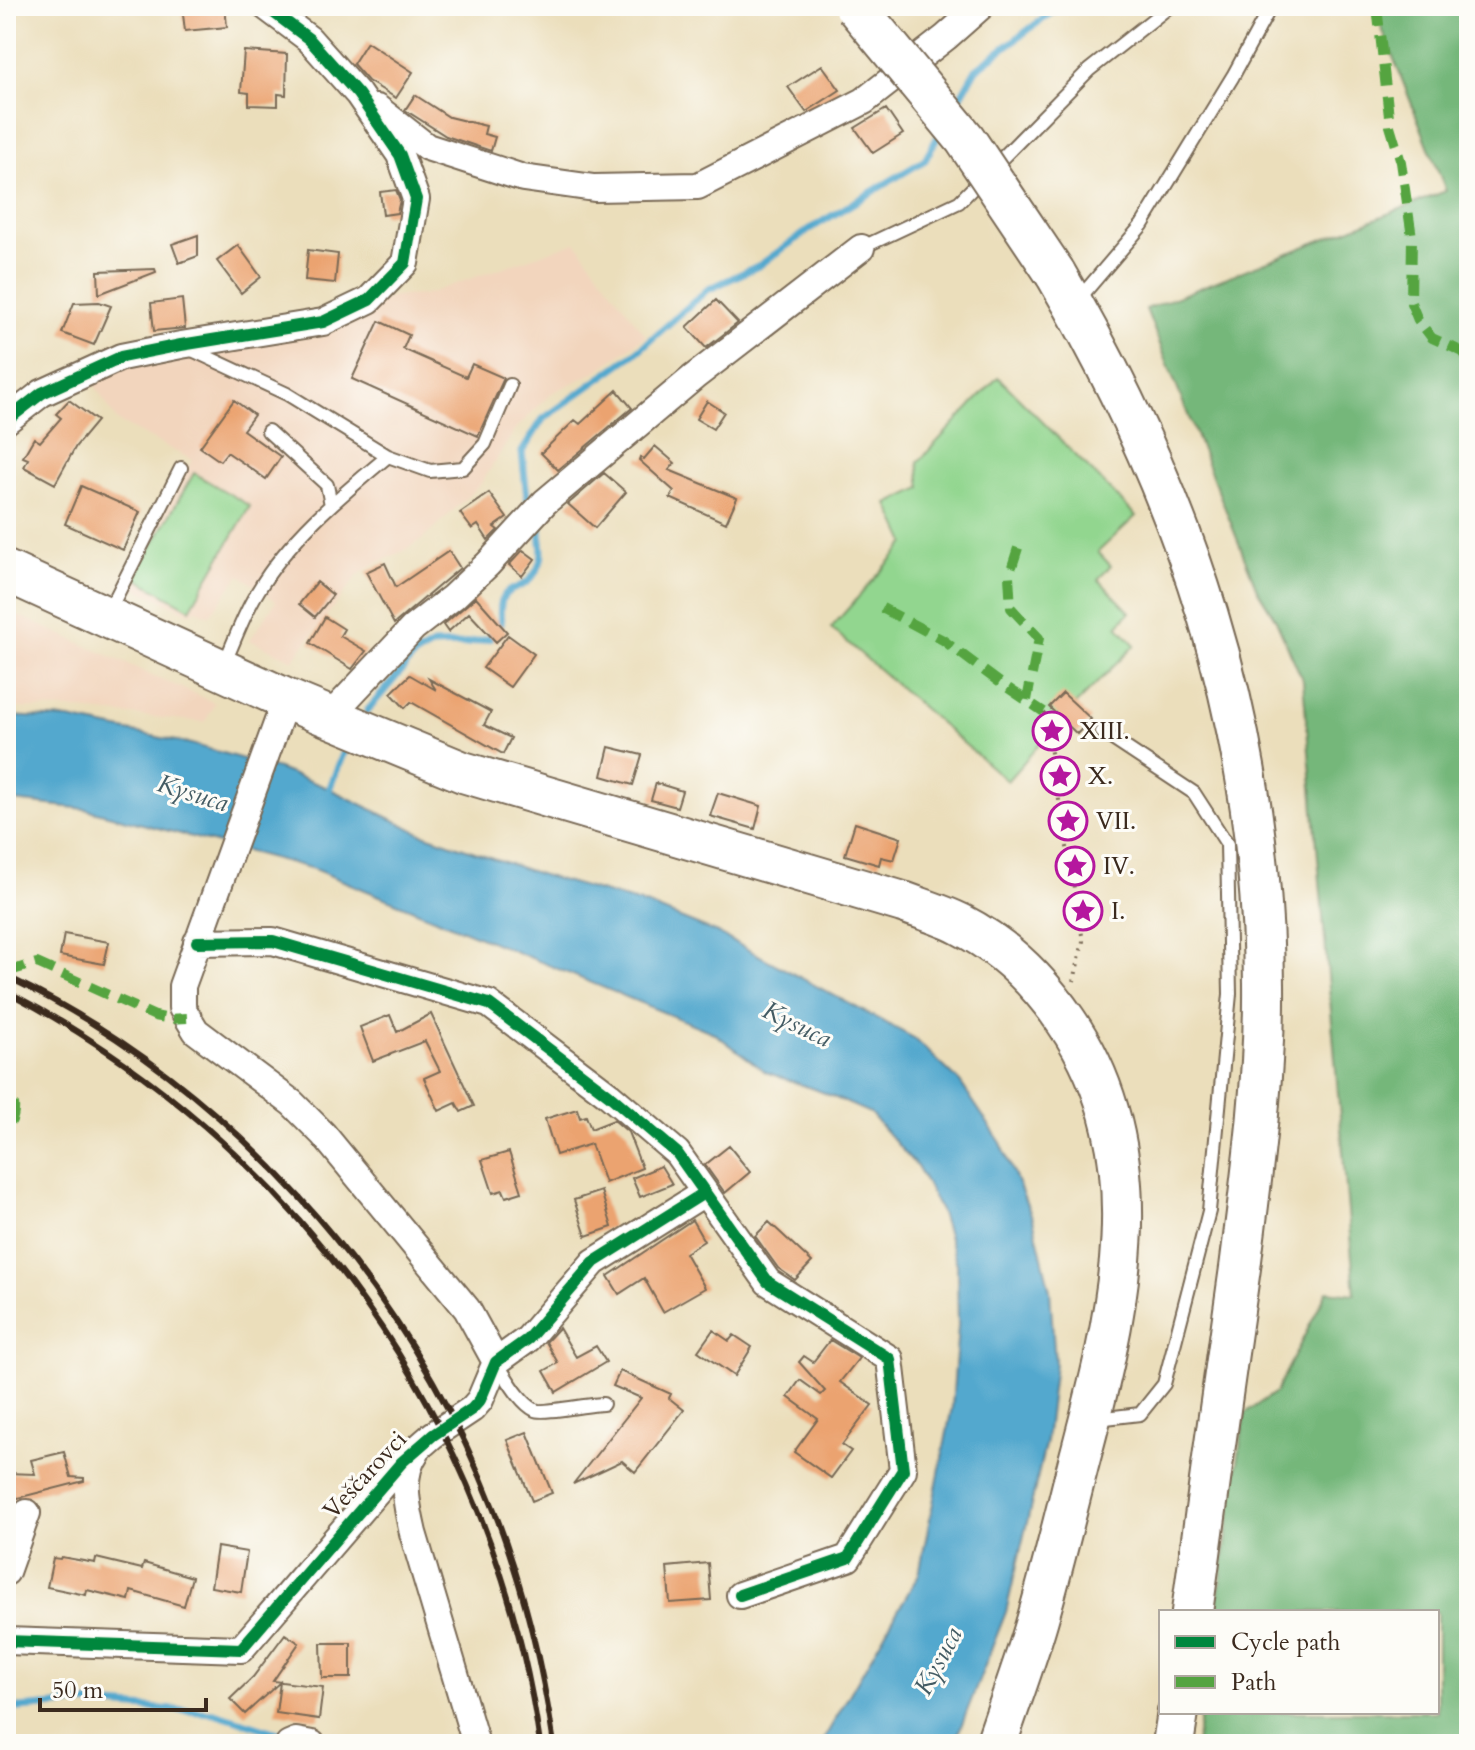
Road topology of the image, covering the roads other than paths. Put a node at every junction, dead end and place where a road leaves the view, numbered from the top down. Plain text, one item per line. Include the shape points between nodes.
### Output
1 (265, 6) edge
2 (855, 6) edge
3 (981, 6) edge
4 (1170, 6) edge
5 (1271, 6) edge
6 (358, 94) junction
7 (861, 248) joint
8 (1064, 289) junction
9 (181, 345) junction
10 (510, 385) dead end
11 (6, 421) edge
12 (268, 431) dead end
13 (388, 456) junction
14 (181, 468) dead end
15 (331, 505) junction
16 (6, 571) edge
17 (107, 616) junction
18 (222, 667) junction
19 (286, 699) junction
20 (330, 716) junction
21 (1102, 732) dead end
22 (197, 942) junction
23 (704, 1193) junction
24 (496, 1362) junction
25 (603, 1404) dead end
26 (1090, 1420) junction
27 (423, 1444) junction
28 (27, 1513) dead end
29 (6, 1572) edge
30 (740, 1595) dead end
31 (1192, 1610) edge
32 (6, 1641) edge
33 (1178, 1714) edge
34 (289, 1744) edge
35 (312, 1744) edge
36 (476, 1744) edge
37 (996, 1744) edge
38 (1173, 1744) edge

1 - 6 street via 309,39
2 - 8 main road, bridge via 965,139
3 - 6 street via 864,101 698,186 594,188 523,178 427,147
4 - 7 lane via 1089,70 959,202
5 - 8 lane via 1142,225
6 - 9 street via 400,155 416,199 405,263 369,300 323,322
7 - 20 street via 694,377 545,502
8 - 31 main road via 1138,433 1188,552 1234,707 1260,881 1264,985 1251,1183
9 - 11 street via 121,357 42,393
9 - 13 lane via 287,394
10 - 13 lane via 485,444 463,468 430,471
12 - 15 lane via 327,485
13 - 15 lane
14 - 17 lane
15 - 18 lane via 289,547 257,591
16 - 17 main road
17 - 18 main road
18 - 19 main road
19 - 20 main road
19 - 22 street
20 - 26 main road via 463,772 903,902 959,923 1024,970 1075,1033 1099,1079 1116,1139 1121,1274
21 - 26 lane via 1194,793 1227,844 1230,994 1209,1211 1164,1384 1140,1414
22 - 23 street via 273,941 489,1004 677,1153
22 - 24 street via 182,986 182,1008 196,1031 292,1103 323,1134 467,1309
23 - 24 street via 594,1262 528,1339
23 - 30 street via 768,1282 890,1359 903,1470 848,1558
24 - 25 lane via 536,1411
24 - 27 street, Veščarovci via 472,1409
26 - 37 main road via 1038,1619
27 - 32 street, Veščarovci via 241,1649
27 - 36 street, Veščarovci via 408,1465 407,1504
28 - 29 street
33 - 38 main road
34 - 35 street

